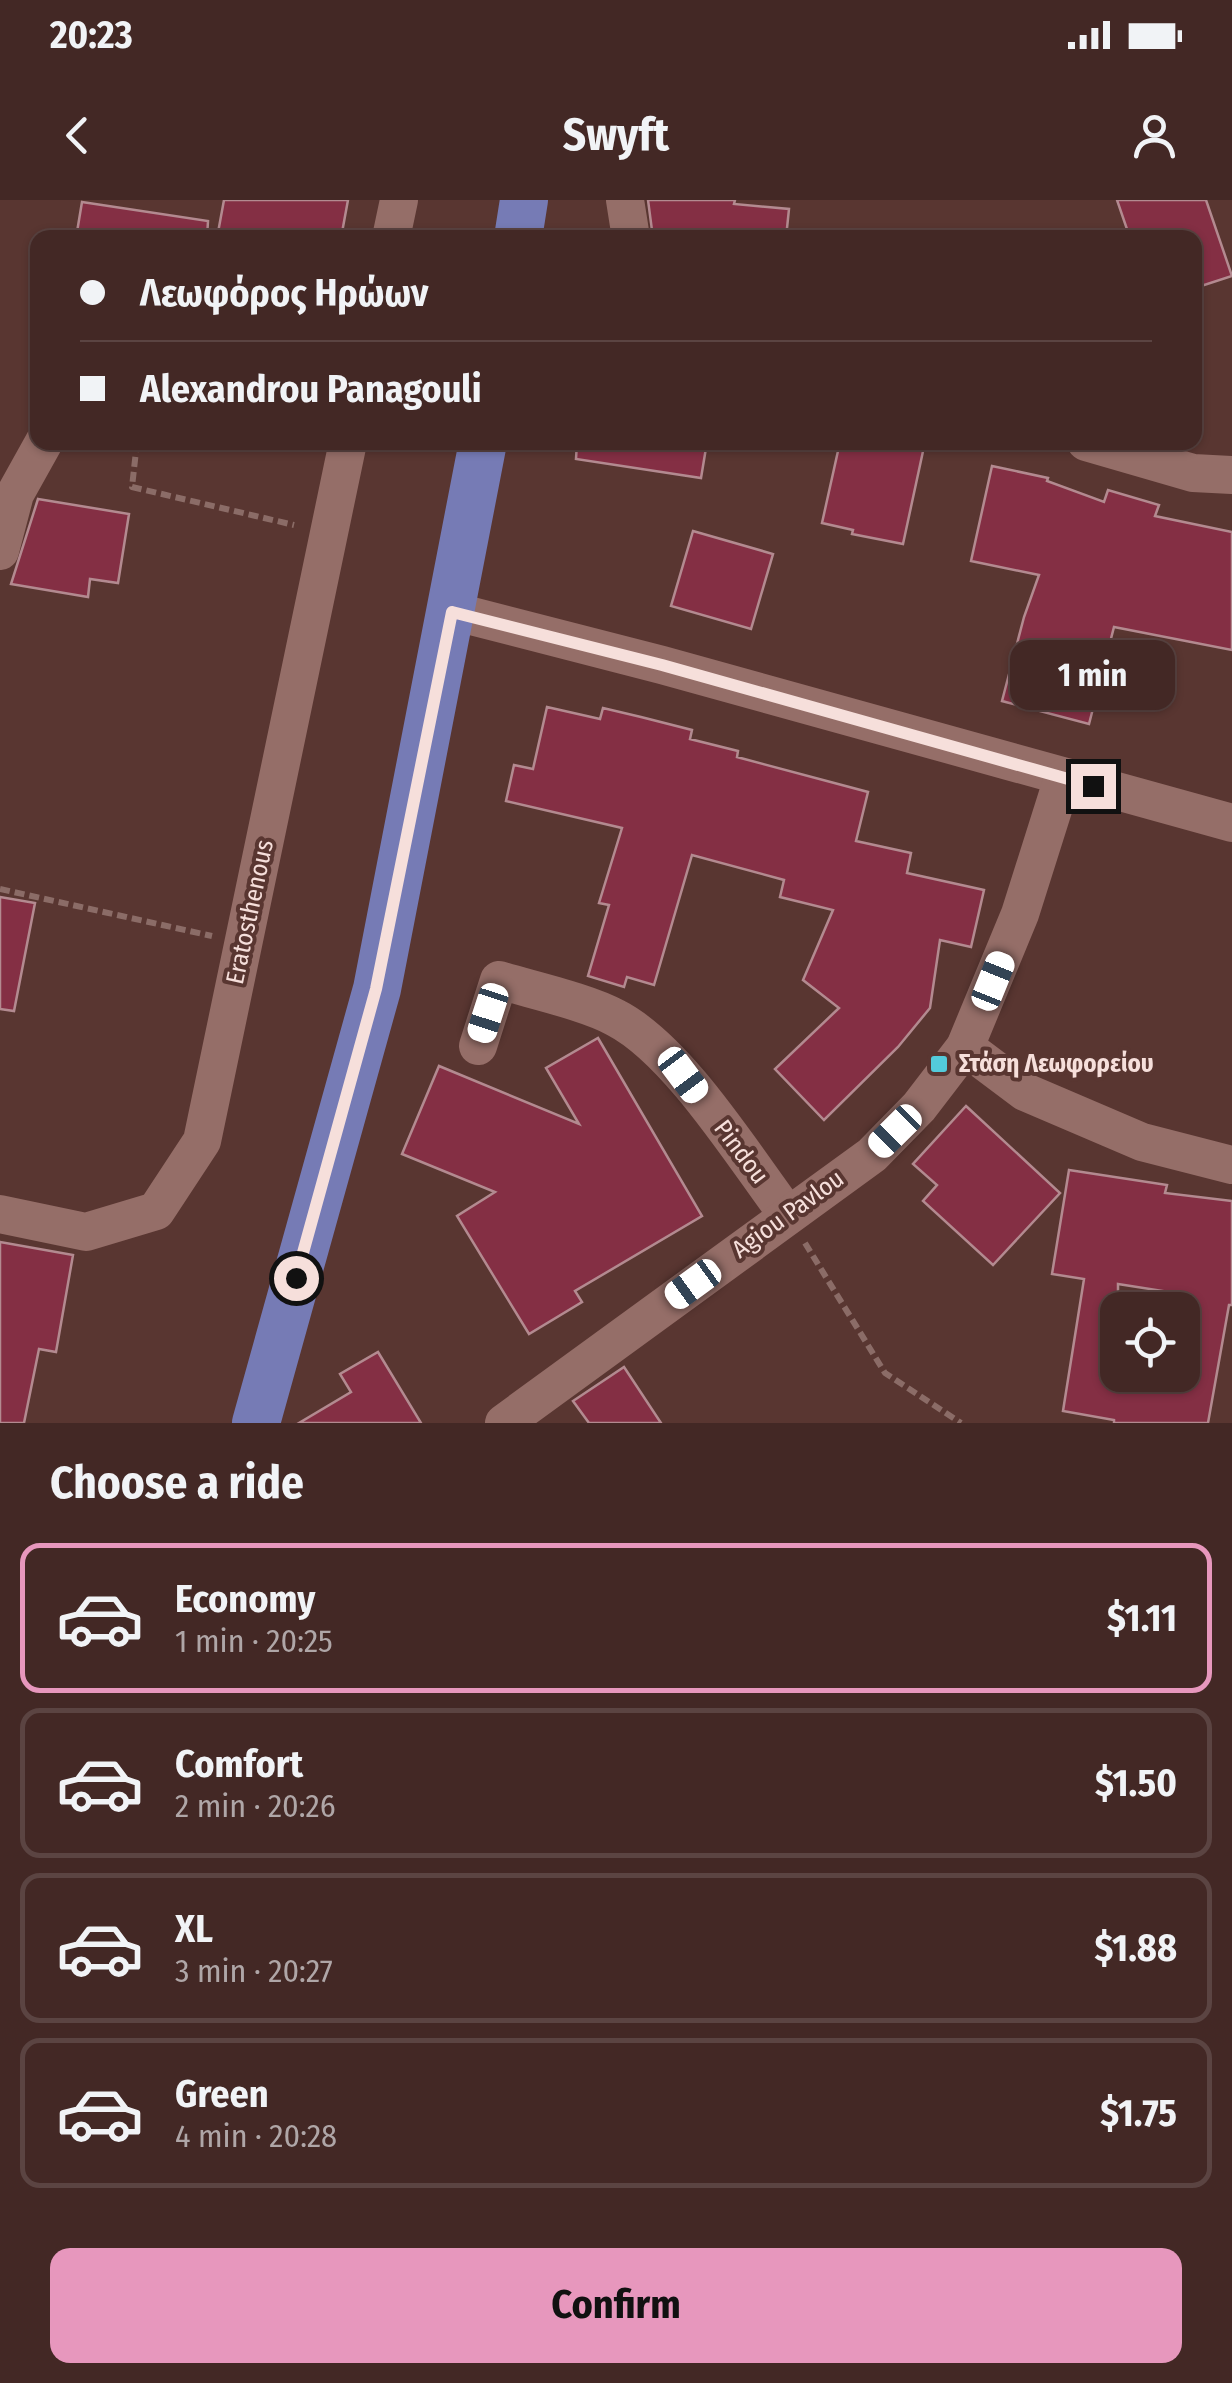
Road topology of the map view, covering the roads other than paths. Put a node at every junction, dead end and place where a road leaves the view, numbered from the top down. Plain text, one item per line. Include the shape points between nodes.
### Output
1 (399, 200) edge
2 (524, 200) edge
3 (625, 200) edge
4 (393, 230) edge
5 (519, 230) edge
6 (631, 230) edge
7 (40, 450) edge
8 (346, 450) edge
9 (482, 450) edge
10 (1114, 450) edge
11 (1232, 475) edge
12 (0, 551) edge
13 (452, 612) junction
14 (1063, 778) junction
15 (1232, 823) edge
16 (478, 1046) dead end
17 (966, 1048) junction
18 (1232, 1164) edge
19 (0, 1214) edge
20 (787, 1214) junction
21 (256, 1423) edge
22 (504, 1423) edge

1 - 4 street
2 - 5 main road
3 - 6 street
7 - 12 street via 15,494
8 - 19 street, Eratosthenous via 202,1141 156,1212 86,1232
9 - 13 main road
10 - 11 street via 1193,473
13 - 14 street
13 - 21 main road via 376,989
14 - 15 street
14 - 17 street, Agiou Pavlou via 1020,914
16 - 20 street, Pindou via 499,980 616,1017 683,1075
17 - 18 street via 1025,1092 1142,1142
17 - 20 street, Agiou Pavlou via 872,1154
20 - 22 street, Agiou Pavlou

